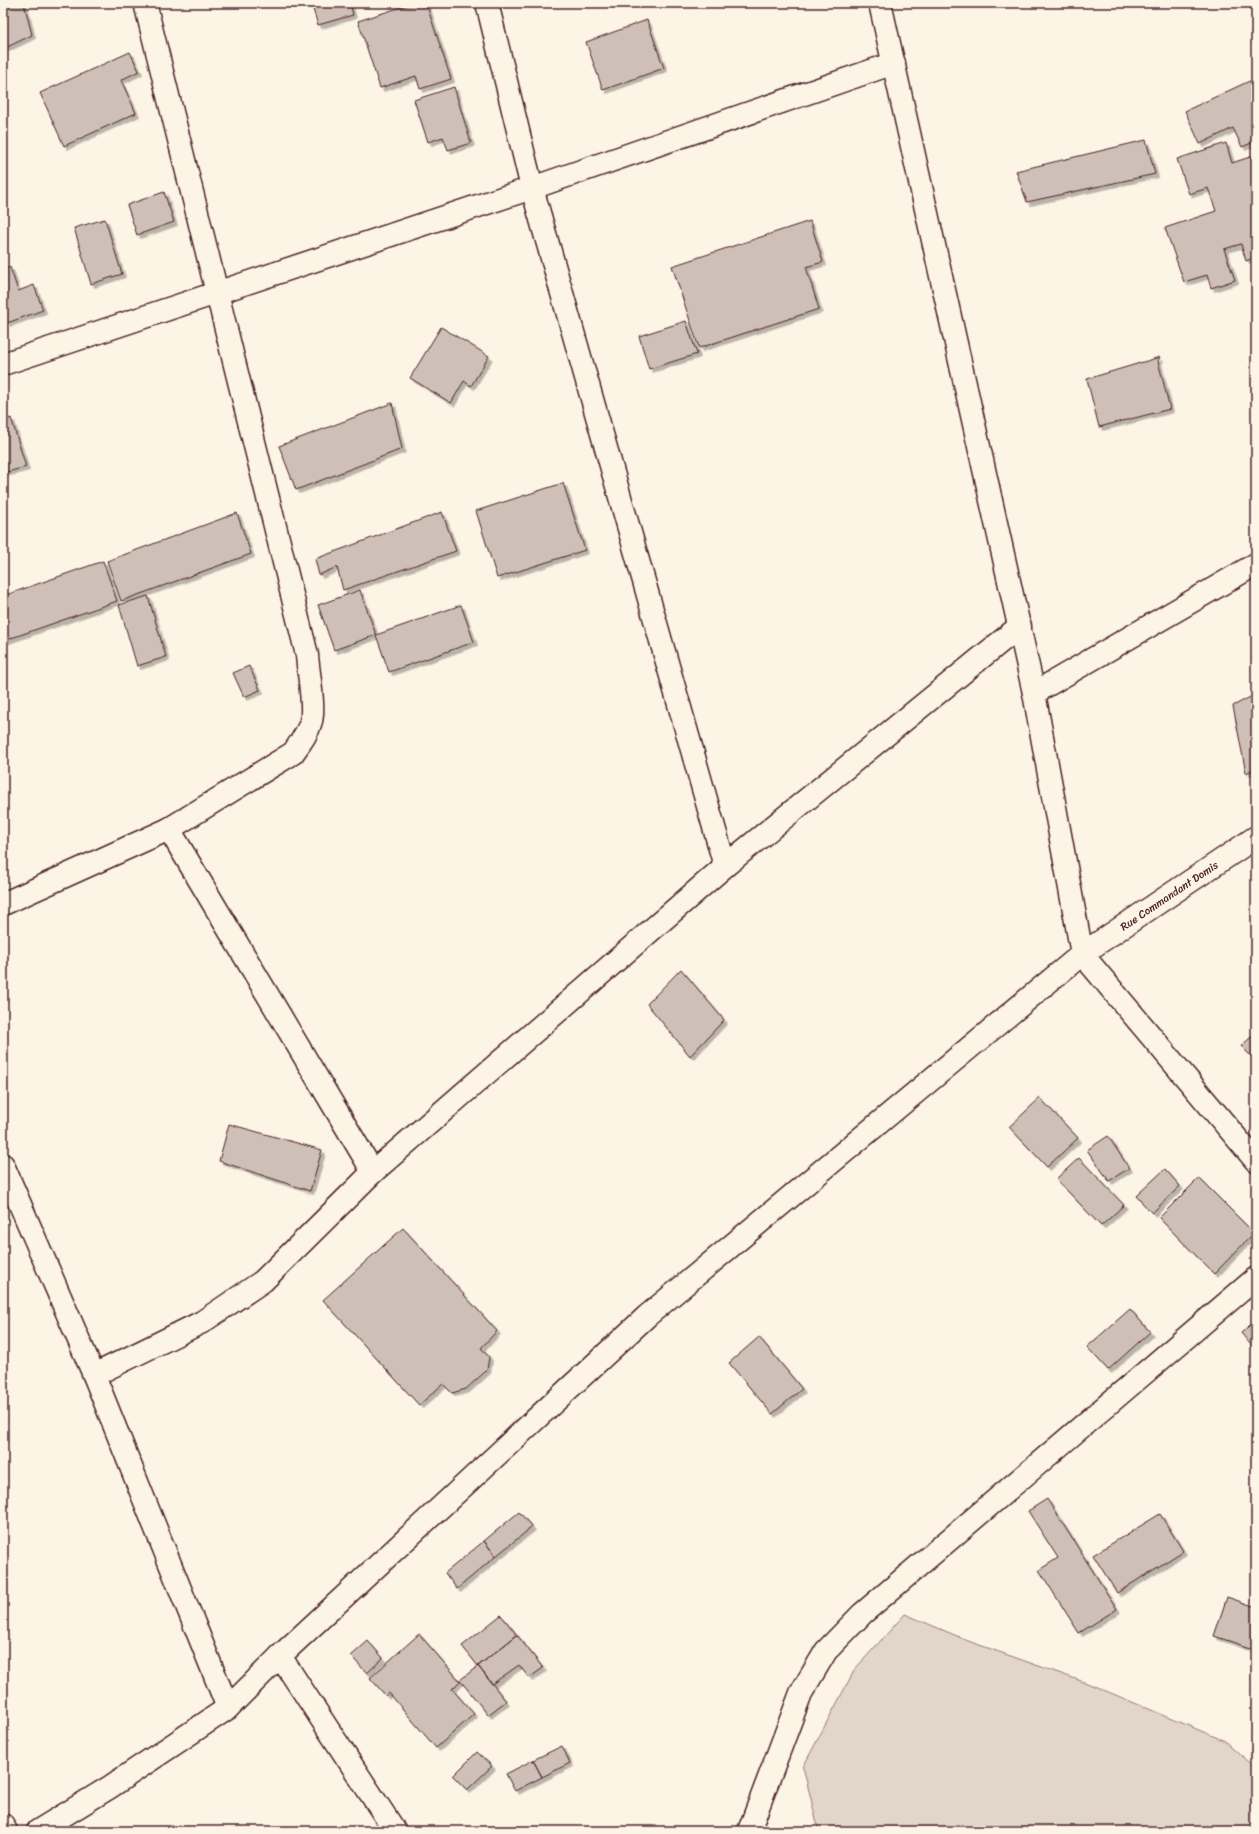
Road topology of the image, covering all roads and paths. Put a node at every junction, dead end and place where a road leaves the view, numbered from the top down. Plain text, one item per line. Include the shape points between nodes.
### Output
1 (145, 3) edge
2 (487, 3) edge
3 (880, 3) edge
4 (894, 63) junction
5 (532, 188) junction
6 (218, 292) junction
7 (3, 364) edge
8 (1256, 564) edge
9 (1020, 626) junction
10 (1034, 693) junction
11 (168, 829) junction
12 (1256, 837) edge
13 (725, 866) junction
14 (3, 904) edge
15 (1082, 954) junction
16 (1256, 1161) edge
17 (3, 1165) edge
18 (373, 1172) junction
19 (1256, 1278) edge
20 (94, 1375) junction
21 (280, 1656) junction
22 (228, 1708) junction
23 (3, 1825) edge
24 (6, 1831) edge
25 (38, 1831) edge
26 (395, 1831) edge
27 (749, 1831) edge

1 - 6 street
2 - 5 street
3 - 4 street
4 - 5 street
4 - 9 street
5 - 6 street
5 - 13 street
6 - 7 street
6 - 11 street via 307,655 312,720 304,738 293,753
8 - 10 street
9 - 10 street
9 - 13 street
10 - 15 street
11 - 14 street
11 - 18 street
12 - 15 street, Rue Commandant Domis
13 - 18 street
15 - 16 street
15 - 21 street, Rue Commandant Domis via 647,1316
17 - 20 street
18 - 20 street via 263,1281 202,1322
19 - 27 street via 862,1614 826,1651 801,1693
20 - 22 street
21 - 22 street, Rue Commandant Domis
21 - 26 street
22 - 25 street, Rue Commandant Domis via 110,1787
23 - 24 street

